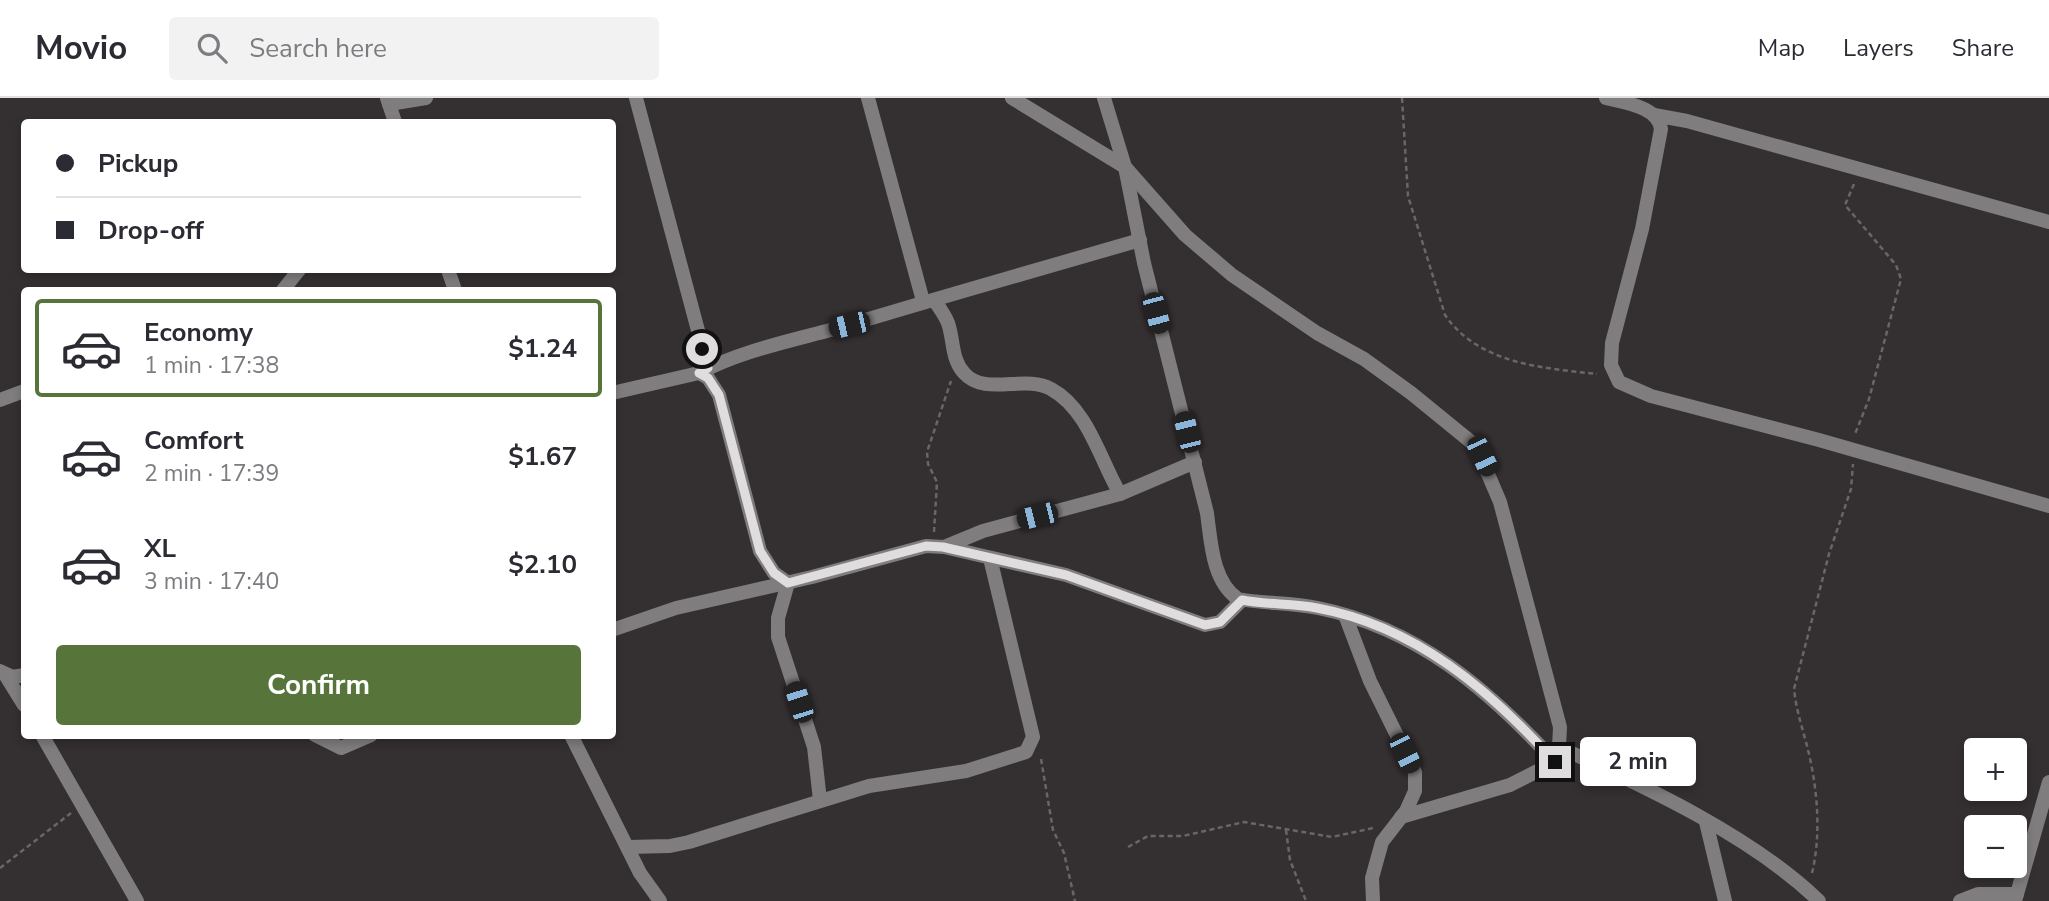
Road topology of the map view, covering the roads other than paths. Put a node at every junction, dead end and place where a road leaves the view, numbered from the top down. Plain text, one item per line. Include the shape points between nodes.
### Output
1 (426, 98) edge
2 (636, 98) edge
3 (868, 98) edge
4 (1012, 98) edge
5 (1104, 98) edge
6 (1605, 98) edge
7 (388, 101) edge
8 (1654, 115) junction
9 (395, 119) edge
10 (1125, 167) junction
11 (2049, 222) edge
12 (1140, 240) junction
13 (297, 273) edge
14 (285, 287) edge
15 (928, 300) junction
16 (704, 370) junction
17 (21, 392) edge
18 (616, 392) edge
19 (0, 400) edge
20 (1195, 462) junction
21 (1120, 494) junction
22 (2049, 506) edge
23 (938, 547) junction
24 (990, 558) junction
25 (788, 583) junction
26 (1242, 600) junction
27 (1345, 615) junction
28 (616, 629) edge
29 (3, 674) edge
30 (21, 675) edge
31 (21, 701) edge
32 (44, 739) edge
33 (323, 739) edge
34 (362, 739) edge
35 (573, 739) edge
36 (1559, 747) junction
37 (1555, 762) junction
38 (2049, 782) edge
39 (820, 800) junction
40 (1398, 822) junction
41 (1706, 822) junction
42 (628, 847) junction
43 (2016, 898) edge
44 (137, 901) edge
45 (660, 901) edge
46 (1373, 901) edge
47 (1725, 901) edge
48 (1819, 901) edge
49 (1960, 901) edge

1 - 7 street
2 - 16 street
3 - 15 street
4 - 10 street
5 - 10 street
6 - 8 street
7 - 9 street
8 - 11 street
8 - 22 street via 1661,129 1658,156 1612,343 1614,376 1634,391
10 - 12 street
10 - 36 street via 1185,235 1231,275 1364,359 1476,446 1507,524 1560,727
12 - 15 street
12 - 20 street
13 - 14 street
15 - 16 street
15 - 21 street via 947,321 956,361 971,380 1036,384 1063,397 1086,426
16 - 18 street
16 - 25 street via 719,395 760,551 774,573
17 - 19 street
20 - 21 street
20 - 26 street via 1221,579 1228,592
21 - 23 street
23 - 24 street
23 - 25 street via 897,552
24 - 26 street via 1066,575 1205,625 1220,622
24 - 39 street via 1033,743 1020,755 966,771 891,780
25 - 28 street via 676,608
25 - 39 street via 778,637 814,747
26 - 27 street via 1316,607
27 - 37 street via 1387,628 1432,652 1497,701
27 - 40 street via 1370,681 1415,772 1415,791
29 - 30 street
29 - 31 street
32 - 44 street
33 - 34 street via 341,748
35 - 42 street
36 - 37 street
36 - 41 street
37 - 40 street via 1510,785
38 - 43 street
39 - 42 street via 689,842
40 - 46 street via 1382,842 1372,878
41 - 47 street
41 - 48 street via 1796,879
42 - 45 street
43 - 49 street via 1978,894

